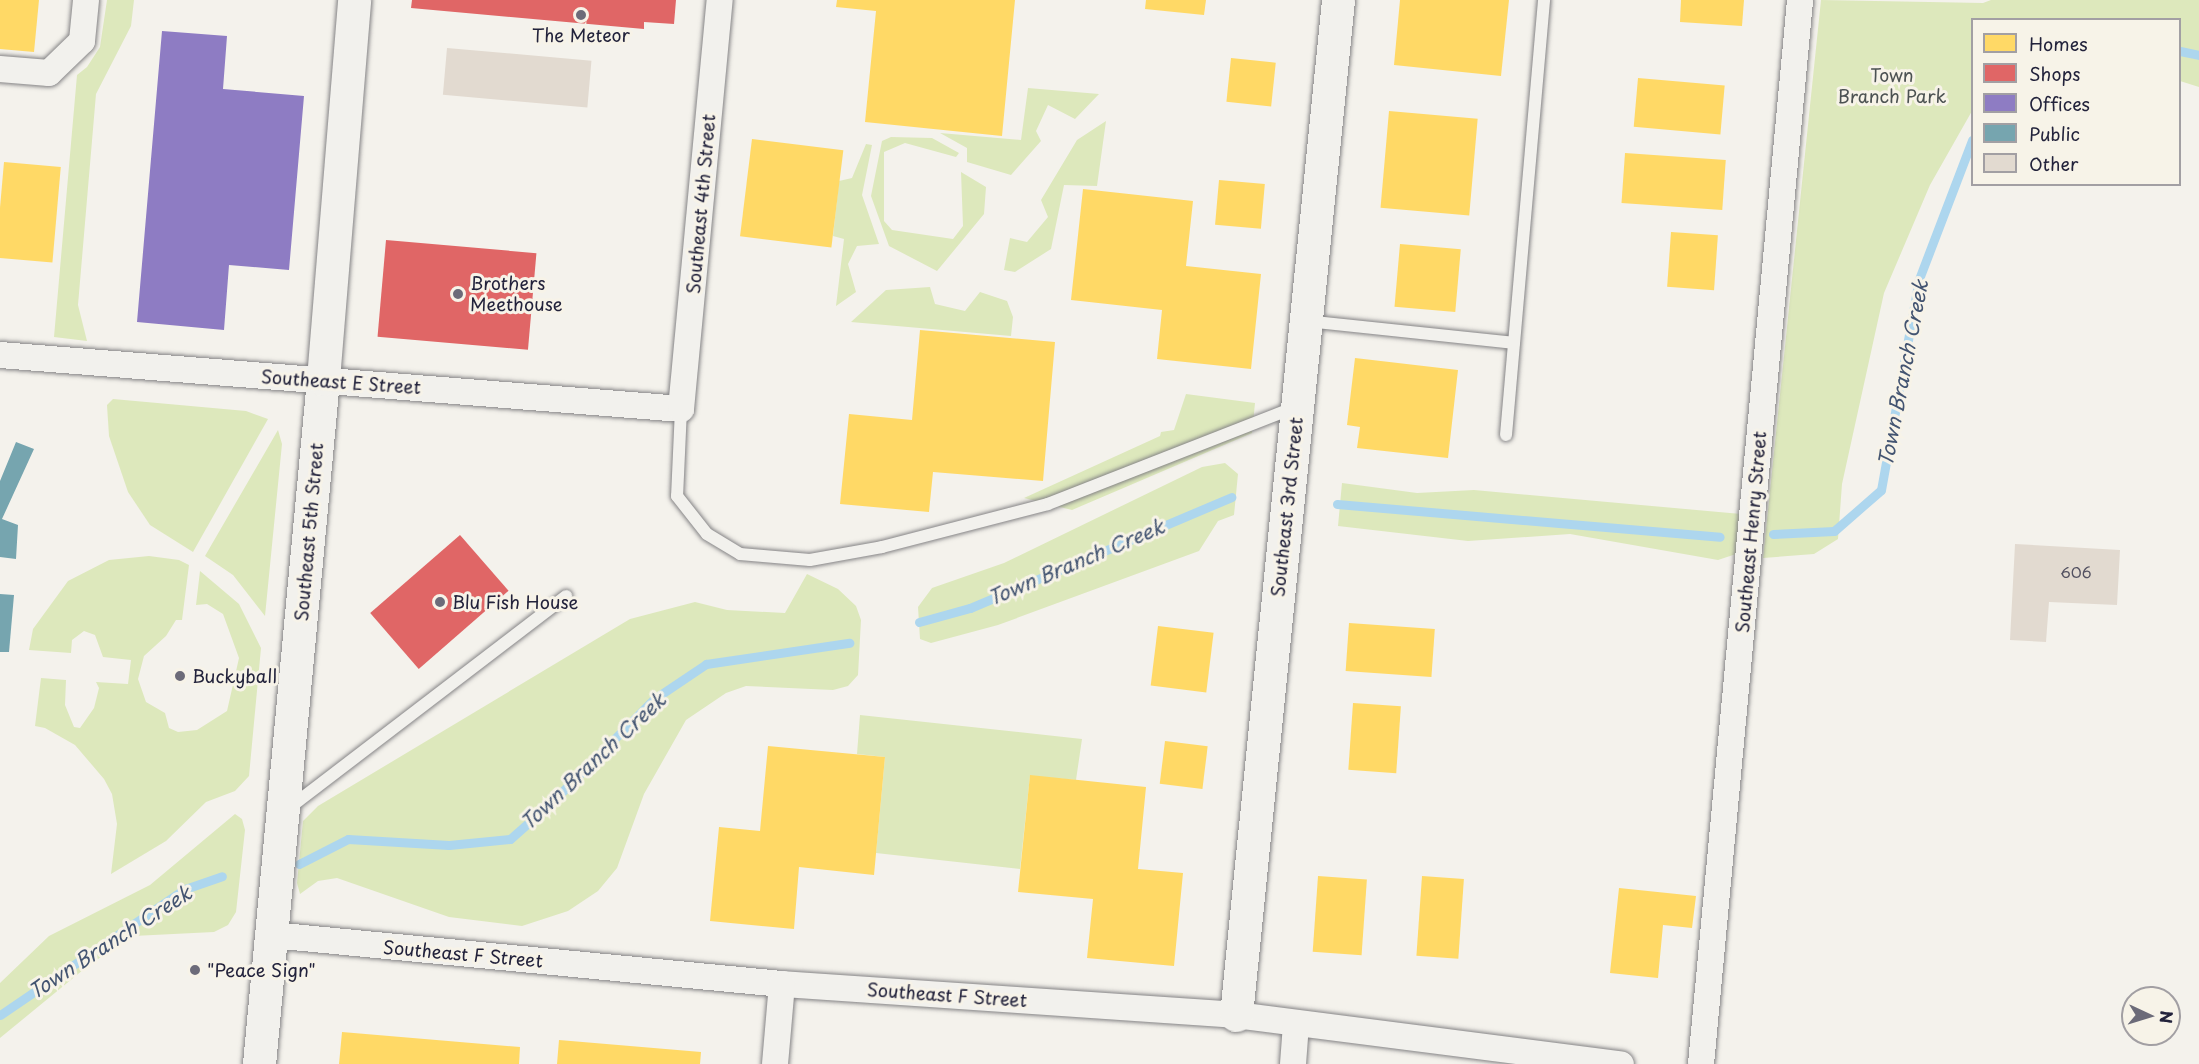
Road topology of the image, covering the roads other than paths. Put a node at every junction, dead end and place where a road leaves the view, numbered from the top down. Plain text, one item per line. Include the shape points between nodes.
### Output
1 (86, 0) edge
2 (354, 0) edge
3 (720, 0) edge
4 (1338, 0) edge
5 (1544, 0) edge
6 (1800, 0) edge
7 (0, 69) edge
8 (1305, 321) junction
9 (1514, 343) junction
10 (0, 356) edge
11 (323, 379) junction
12 (1297, 406) junction
13 (681, 409) junction
14 (1506, 435) dead end
15 (566, 596) dead end
16 (283, 812) junction
17 (272, 935) junction
18 (782, 984) junction
19 (1236, 1015) junction
20 (1296, 1024) junction
21 (259, 1064) edge
22 (776, 1064) edge
23 (1293, 1064) edge
24 (1621, 1064) edge
25 (1701, 1064) edge

1 - 7 street via 82,41 49,73
2 - 11 street, Southeast 5th Street
3 - 13 street, Southeast 4th Street
4 - 8 street, Southeast 3rd Street
5 - 9 lane
6 - 25 street, Southeast Henry Street
8 - 9 lane
8 - 12 street, Southeast 3rd Street
9 - 14 lane
10 - 11 street, Southeast E Street
11 - 13 street, Southeast E Street
11 - 16 street, Southeast 5th Street
12 - 13 lane via 1047,504 882,547 810,560 741,554 707,534 677,496
12 - 19 street, Southeast 3rd Street
15 - 16 lane
16 - 17 street, Southeast 5th Street
17 - 18 street, Southeast F Street
17 - 21 street, Southeast 5th Street
18 - 19 street, Southeast F Street
18 - 22 street
19 - 20 street, Southeast F Street
20 - 23 street
20 - 24 street, Southeast F Street

